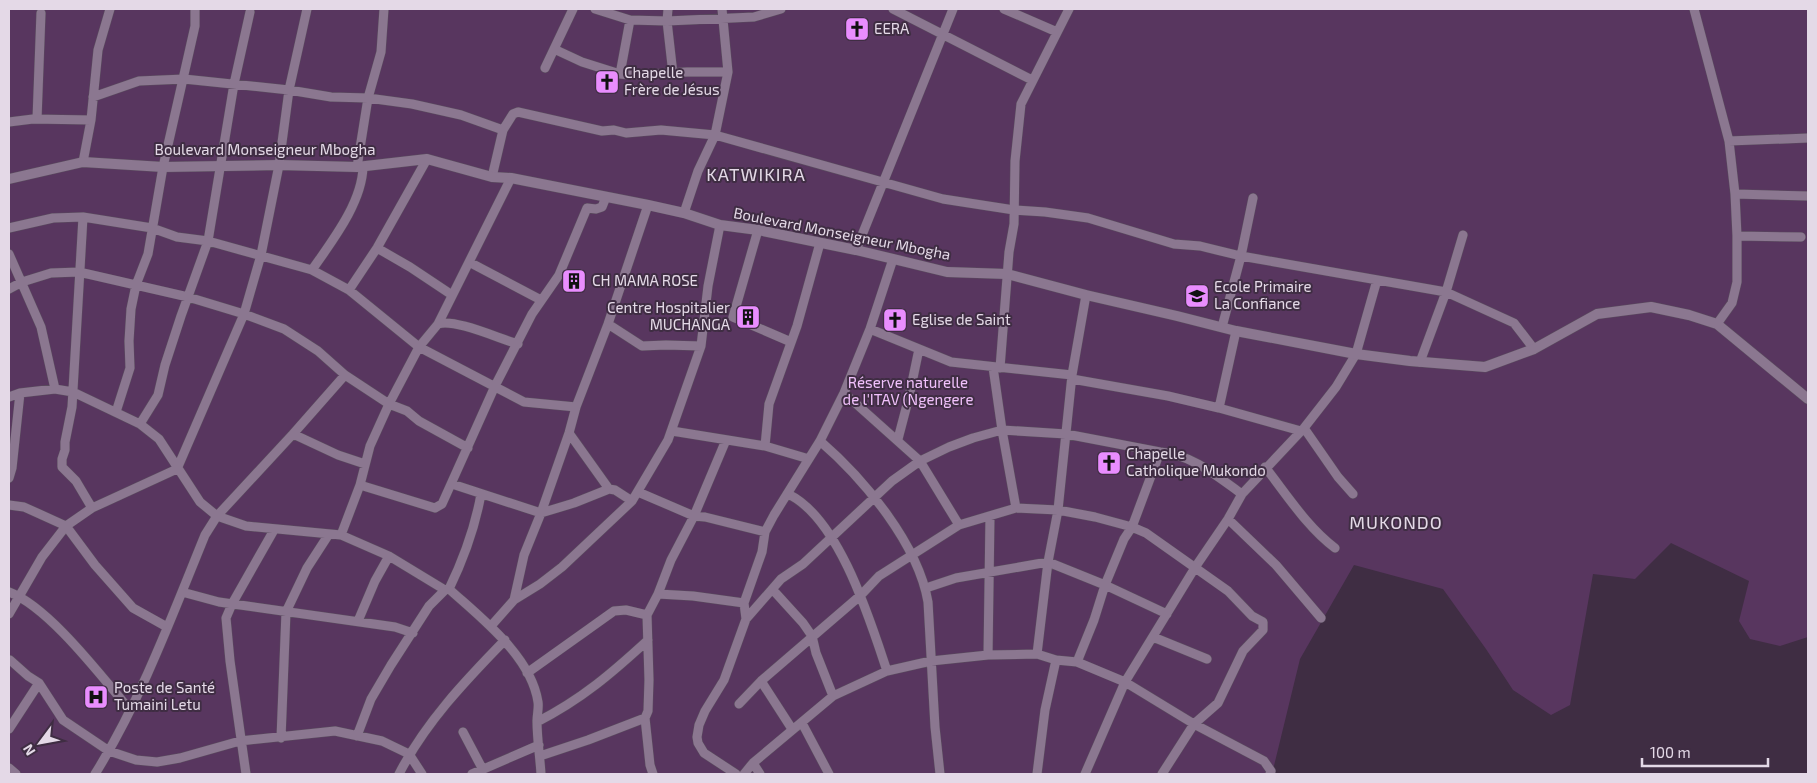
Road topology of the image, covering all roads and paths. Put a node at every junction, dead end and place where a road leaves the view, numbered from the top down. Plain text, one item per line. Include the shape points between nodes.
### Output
1 (110, 9) edge
2 (195, 9) edge
3 (307, 9) edge
4 (384, 9) edge
5 (573, 9) edge
6 (595, 9) edge
7 (668, 9) edge
8 (781, 9) edge
9 (893, 9) edge
10 (953, 9) edge
11 (1004, 9) edge
12 (1069, 9) edge
13 (1694, 9) edge
14 (250, 12) dead end
15 (41, 13) dead end
16 (722, 13) edge
17 (630, 20) junction
18 (667, 21) junction
19 (1057, 32) junction
20 (942, 35) junction
21 (554, 49) junction
22 (544, 68) dead end
23 (728, 72) junction
24 (620, 74) junction
25 (673, 74) junction
26 (184, 78) junction
27 (1032, 80) junction
28 (234, 84) junction
29 (289, 90) junction
30 (93, 97) junction
31 (368, 98) junction
32 (37, 119) junction
33 (91, 120) junction
34 (9, 122) edge
35 (503, 130) junction
36 (715, 135) junction
37 (1808, 138) edge
38 (1729, 141) junction
39 (427, 159) junction
40 (83, 162) junction
41 (279, 165) junction
42 (163, 167) junction
43 (221, 167) junction
44 (360, 167) junction
45 (492, 177) junction
46 (511, 178) junction
47 (9, 179) edge
48 (884, 182) junction
49 (1734, 194) junction
50 (1808, 196) edge
51 (606, 197) junction
52 (1253, 198) dead end
53 (648, 205) junction
54 (1014, 210) junction
55 (684, 213) junction
56 (82, 217) junction
57 (720, 225) junction
58 (9, 228) edge
59 (152, 228) junction
60 (758, 230) junction
61 (1463, 235) dead end
62 (1737, 236) junction
63 (1801, 237) dead end
64 (208, 241) junction
65 (820, 243) junction
66 (377, 248) junction
67 (856, 250) junction
68 (9, 254) edge
69 (261, 255) junction
70 (1241, 256) junction
71 (893, 259) junction
72 (469, 262) junction
73 (312, 270) junction
74 (80, 272) junction
75 (1007, 274) junction
76 (1377, 280) junction
77 (22, 282) junction
78 (136, 285) junction
79 (9, 289) edge
80 (349, 290) junction
81 (1446, 292) junction
82 (452, 295) junction
83 (1086, 295) junction
84 (188, 297) junction
85 (541, 300) junction
86 (244, 314) junction
87 (438, 324) junction
88 (608, 324) junction
89 (1718, 324) junction
90 (1222, 327) junction
91 (870, 329) junction
92 (1236, 331) junction
93 (791, 342) junction
94 (518, 344) junction
95 (701, 346) junction
96 (419, 347) junction
97 (919, 349) junction
98 (1534, 349) junction
99 (1356, 354) junction
100 (1420, 362) junction
101 (996, 367) junction
102 (345, 374) junction
103 (1072, 377) junction
104 (496, 386) junction
105 (55, 389) junction
106 (73, 392) junction
107 (20, 393) junction
108 (844, 393) junction
109 (9, 397) edge
110 (1808, 399) edge
111 (389, 404) junction
112 (576, 407) junction
113 (1219, 408) junction
114 (116, 412) junction
115 (140, 424) junction
116 (1302, 429) junction
117 (1002, 430) junction
118 (672, 431) junction
119 (569, 433) junction
120 (293, 434) junction
121 (1066, 434) junction
122 (898, 439) junction
123 (726, 440) junction
124 (820, 442) junction
125 (765, 446) junction
126 (468, 448) junction
127 (1160, 452) junction
128 (809, 459) junction
129 (920, 461) junction
130 (365, 464) junction
131 (1266, 468) junction
132 (177, 469) junction
133 (9, 478) edge
134 (452, 484) junction
135 (360, 485) junction
136 (609, 489) junction
137 (638, 492) junction
138 (481, 494) junction
139 (788, 494) junction
140 (1242, 494) junction
141 (1353, 494) dead end
142 (874, 497) junction
143 (632, 501) junction
144 (9, 505) edge
145 (92, 508) junction
146 (1016, 508) junction
147 (1058, 510) junction
148 (541, 513) junction
149 (217, 516) junction
150 (694, 516) junction
151 (990, 516) junction
152 (1228, 519) junction
153 (66, 526) junction
154 (959, 526) junction
155 (1132, 527) junction
156 (274, 530) junction
157 (765, 532) junction
158 (329, 534) junction
159 (341, 535) junction
160 (832, 538) junction
161 (1335, 548) dead end
162 (912, 555) junction
163 (389, 556) junction
164 (1048, 562) junction
165 (1196, 566) junction
166 (989, 572) junction
167 (1106, 585) junction
168 (926, 588) junction
169 (447, 589) junction
170 (773, 590) junction
171 (9, 592) edge
172 (182, 592) junction
173 (658, 594) junction
174 (18, 595) junction
175 (861, 596) junction
176 (514, 600) junction
177 (744, 603) junction
178 (232, 604) junction
179 (286, 612) junction
180 (9, 614) edge
181 (1167, 614) junction
182 (647, 615) junction
183 (1321, 618) dead end
184 (746, 619) junction
185 (358, 621) junction
186 (491, 626) junction
187 (167, 627) junction
188 (413, 633) junction
189 (812, 636) junction
190 (1153, 637) junction
191 (505, 640) junction
192 (648, 640) junction
193 (1037, 654) junction
194 (988, 655) junction
195 (1207, 659) dead end
196 (9, 660) edge
197 (1056, 660) junction
198 (931, 661) junction
199 (1077, 662) junction
200 (887, 671) junction
201 (527, 674) junction
202 (761, 681) junction
203 (1125, 682) junction
204 (38, 683) junction
205 (833, 696) junction
206 (739, 704) dead end
207 (130, 710) junction
208 (645, 718) junction
209 (537, 722) junction
210 (802, 723) junction
211 (1194, 724) junction
212 (9, 728) edge
213 (792, 729) junction
214 (463, 732) dead end
215 (357, 736) junction
216 (282, 738) junction
217 (240, 741) junction
218 (539, 746) junction
219 (109, 751) junction
220 (409, 754) junction
221 (540, 756) junction
222 (753, 763) junction
223 (9, 768) edge
224 (482, 768) junction
225 (16, 774) edge
226 (95, 774) edge
227 (246, 774) edge
228 (399, 774) edge
229 (422, 774) edge
230 (472, 774) edge
231 (541, 774) edge
232 (653, 774) edge
233 (736, 774) edge
234 (744, 774) edge
235 (760, 774) edge
236 (830, 774) edge
237 (940, 774) edge
238 (1037, 774) edge
239 (1085, 774) edge
240 (1162, 774) edge
241 (1270, 774) edge

1 - 30 street via 98,50
2 - 26 street via 195,26
3 - 29 street
4 - 31 street via 381,52
5 - 21 street
6 - 17 street
7 - 18 street
8 - 16 street via 754,16
9 - 20 street
10 - 20 street
11 - 19 street
12 - 19 street
13 - 38 street
14 - 28 street
15 - 32 street
16 - 18 street
16 - 23 street
17 - 18 street
17 - 24 street
18 - 25 street
19 - 27 street
20 - 27 street
20 - 48 street
21 - 22 street
21 - 24 street
23 - 25 street
23 - 36 street
24 - 25 street
26 - 28 street
26 - 30 street via 138,80
26 - 42 street
27 - 54 street via 1020,104
28 - 29 street
28 - 43 street
29 - 31 street via 331,97
29 - 41 street
30 - 33 street
31 - 35 street via 461,114
31 - 44 street
32 - 33 street
32 - 34 street
33 - 40 street
35 - 36 street via 513,114 518,112 602,131 662,130
35 - 45 street
36 - 48 street
36 - 55 street
37 - 38 street
38 - 49 street
39 - 44 street, Boulevard Monseigneur Mbogha
39 - 45 street, Boulevard Monseigneur Mbogha
39 - 66 street
40 - 42 street, Boulevard Monseigneur Mbogha
40 - 47 street, Boulevard Monseigneur Mbogha
41 - 43 street, Boulevard Monseigneur Mbogha
41 - 44 street, Boulevard Monseigneur Mbogha
41 - 69 street
42 - 43 street, Boulevard Monseigneur Mbogha
42 - 59 street
43 - 64 street
44 - 73 street via 357,193 343,226
45 - 46 street, Boulevard Monseigneur Mbogha
46 - 51 street, Boulevard Monseigneur Mbogha
46 - 72 street
48 - 54 street via 943,200
48 - 67 street
49 - 50 street
49 - 62 street
51 - 53 street, Boulevard Monseigneur Mbogha
51 - 85 street via 602,207 587,208 559,275
52 - 70 street
53 - 55 street, Boulevard Monseigneur Mbogha
53 - 88 street
54 - 70 street via 1088,218 1174,244 1200,246
54 - 75 street
55 - 57 street, Boulevard Monseigneur Mbogha
56 - 58 street via 53,218
56 - 59 street
56 - 74 street
57 - 60 street, Boulevard Monseigneur Mbogha
57 - 95 street
59 - 64 street via 177,237
59 - 78 street via 148,254
60 - 65 street, Boulevard Monseigneur Mbogha
60 - 93 street via 733,317
61 - 81 street
62 - 63 street
62 - 89 street via 1737,282 1732,303
64 - 69 street
64 - 84 street
65 - 67 street, Boulevard Monseigneur Mbogha
65 - 93 street
66 - 80 street
66 - 82 street
67 - 71 street, Boulevard Monseigneur Mbogha
68 - 77 street
69 - 73 street
69 - 86 street
70 - 76 street
70 - 90 street
71 - 75 street, Boulevard Monseigneur Mbogha via 948,272
71 - 91 street
72 - 82 street
72 - 85 street
73 - 80 street
74 - 77 street via 51,273
74 - 78 street
74 - 106 street
75 - 83 street, Boulevard Monseigneur Mbogha
75 - 101 street
76 - 81 street
76 - 99 street
77 - 79 street
77 - 105 street via 41,326
78 - 84 street
78 - 114 street via 129,334 130,368
80 - 96 street
81 - 98 street via 1514,324
81 - 100 street
82 - 87 street
83 - 90 street, Boulevard Monseigneur Mbogha
83 - 103 street
84 - 86 street
84 - 115 street via 158,396
85 - 94 street
86 - 102 street via 284,329
86 - 132 street
87 - 94 street via 465,326
87 - 96 street
88 - 95 street via 642,346
88 - 112 street
89 - 98 street, Boulevard Monseigneur Mbogha via 1651,307 1598,314
89 - 110 street, Boulevard Monseigneur Mbogha
90 - 92 street, Boulevard Monseigneur Mbogha
91 - 97 street
91 - 108 street
92 - 99 street, Boulevard Monseigneur Mbogha
92 - 113 street
93 - 125 street via 769,404
94 - 104 street
95 - 118 street
96 - 104 street
96 - 111 street
97 - 101 street via 951,362
97 - 122 street
98 - 100 street, Boulevard Monseigneur Mbogha via 1485,367
99 - 100 street, Boulevard Monseigneur Mbogha
99 - 116 street via 1336,387
101 - 103 street
101 - 117 street
102 - 111 street
102 - 120 street
103 - 113 street
103 - 121 street
104 - 112 street via 524,402
104 - 126 street
105 - 106 street
105 - 107 street
106 - 114 street
106 - 145 street via 62,467 76,481
107 - 109 street
107 - 133 street
108 - 122 street
108 - 124 street
111 - 126 street via 407,411
111 - 130 street
112 - 119 street
113 - 116 street
114 - 115 street
115 - 132 street via 159,439
116 - 131 street
116 - 141 street
117 - 121 street
117 - 129 street via 973,438
117 - 146 street
118 - 123 street
118 - 137 street
119 - 136 street
119 - 148 street
120 - 130 street
120 - 149 street
121 - 127 street
121 - 147 street
122 - 129 street
123 - 125 street
123 - 150 street
124 - 128 street
124 - 142 street via 844,462
125 - 128 street
126 - 134 street
127 - 140 street via 1188,459
127 - 155 street
128 - 139 street
129 - 142 street
129 - 154 street
130 - 135 street
131 - 140 street
131 - 161 street via 1321,538
132 - 145 street
132 - 149 street via 200,502
134 - 135 street via 442,504 435,508
134 - 138 street
135 - 159 street
136 - 143 street
136 - 148 street
137 - 143 street
137 - 150 street
138 - 148 street
138 - 169 street via 462,564
139 - 157 street
139 - 160 street via 799,499 812,512
140 - 152 street
142 - 160 street
142 - 162 street
143 - 176 street via 562,567
144 - 153 street via 24,507
145 - 153 street
146 - 147 street
146 - 151 street
147 - 155 street
147 - 164 street
148 - 176 street via 524,555
149 - 156 street via 246,526
149 - 172 street via 205,535
150 - 157 street
150 - 173 street
151 - 154 street
151 - 166 street
152 - 165 street
152 - 183 street via 1276,565
153 - 174 street
153 - 187 street via 132,608
154 - 162 street
155 - 165 street
155 - 167 street
156 - 158 street
156 - 178 street
157 - 177 street via 762,552
158 - 159 street
158 - 179 street
159 - 163 street
160 - 170 street via 781,579
160 - 175 street
162 - 168 street
162 - 175 street via 879,576
163 - 169 street
163 - 185 street
164 - 166 street
164 - 167 street
164 - 193 street
165 - 181 street
165 - 211 street via 1263,622 1263,630 1243,651 1218,703
166 - 168 street
166 - 194 street
167 - 181 street
167 - 199 street
168 - 198 street
169 - 186 street
169 - 188 street via 429,606
170 - 184 street
170 - 189 street
171 - 174 street
172 - 178 street
172 - 187 street
173 - 177 street
173 - 182 street
174 - 180 street
174 - 207 street via 64,636
175 - 189 street
175 - 200 street
176 - 186 street
177 - 184 street
178 - 179 street
178 - 217 street via 226,626
179 - 185 street
179 - 216 street
181 - 190 street
182 - 192 street
182 - 201 street via 614,611
184 - 233 street via 724,680 704,711 697,737 704,752
185 - 188 street
186 - 191 street
187 - 207 street
188 - 215 street via 371,699
189 - 202 street
189 - 205 street
190 - 195 street
190 - 203 street
191 - 201 street
191 - 220 street via 459,688
192 - 208 street via 648,711
192 - 209 street via 575,702
193 - 194 street
193 - 197 street
194 - 198 street
196 - 204 street
197 - 199 street
197 - 238 street via 1045,710
198 - 200 street
198 - 237 street
199 - 203 street
200 - 205 street
201 - 209 street via 538,703
202 - 206 street
202 - 213 street
203 - 211 street
203 - 239 street
204 - 212 street
204 - 219 street via 63,720
205 - 210 street
207 - 219 street
208 - 221 street
208 - 232 street
209 - 218 street
210 - 213 street
210 - 236 street
211 - 240 street
211 - 241 street via 1264,761
213 - 222 street
214 - 224 street
215 - 216 street via 335,731
215 - 220 street via 382,742
216 - 217 street
217 - 219 street via 157,762 136,760
217 - 227 street
218 - 221 street
218 - 224 street
219 - 226 street
220 - 228 street
220 - 229 street
221 - 231 street
222 - 234 street
222 - 235 street
223 - 225 street
224 - 230 street

